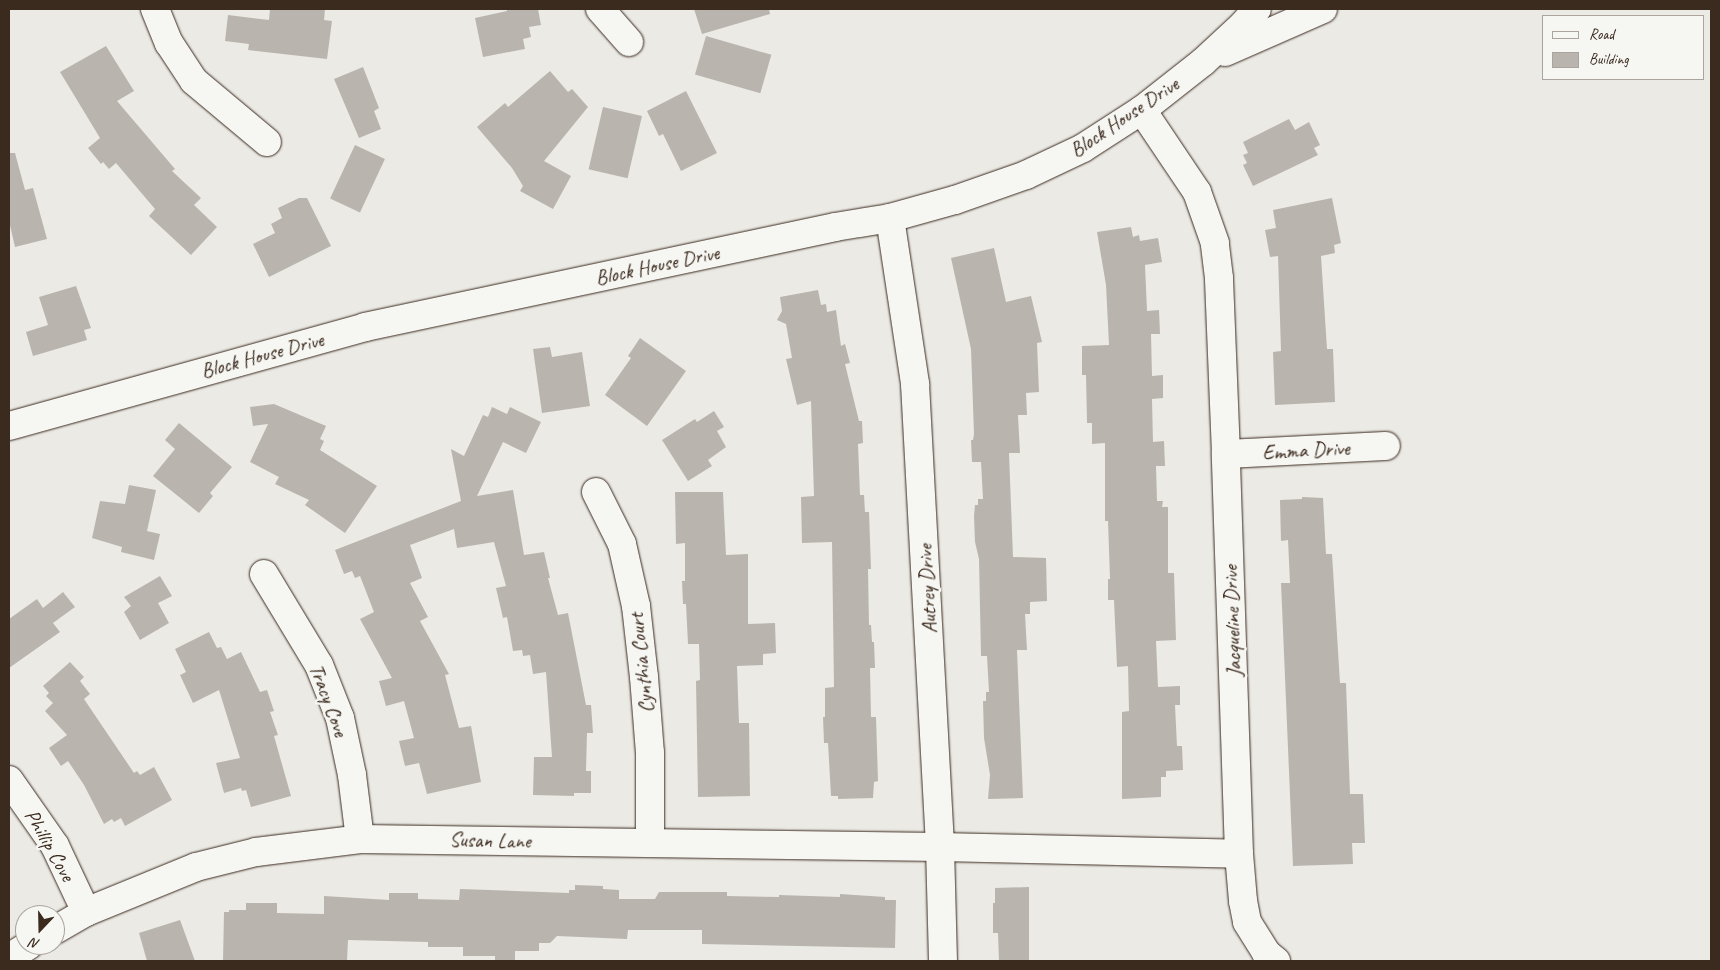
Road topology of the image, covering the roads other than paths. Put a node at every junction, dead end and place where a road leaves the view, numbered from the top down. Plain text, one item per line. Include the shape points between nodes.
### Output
1 (155, 9) edge
2 (600, 9) edge
3 (1257, 9) edge
4 (1323, 9) edge
5 (629, 42) dead end
6 (1203, 62) junction
7 (1142, 110) junction
8 (267, 142) dead end
9 (890, 218) junction
10 (9, 426) edge
11 (1386, 446) dead end
12 (1226, 454) junction
13 (596, 492) dead end
14 (264, 574) dead end
15 (9, 780) edge
16 (360, 839) junction
17 (650, 842) junction
18 (940, 847) junction
19 (1239, 854) junction
20 (86, 912) junction
21 (65, 924) edge
22 (944, 961) edge
23 (1276, 961) edge

1 - 8 street via 169,44 194,81
2 - 5 street
3 - 6 street, Block House Drive
4 - 6 street
6 - 7 street, Block House Drive
7 - 9 street, Block House Drive via 1083,148 1026,175
7 - 12 street, Jacqueline Drive via 1197,192 1215,243
9 - 10 street, Block House Drive via 365,327
9 - 18 street, Autrey Drive via 915,384
11 - 12 street, Emma Drive
12 - 19 street, Jacqueline Drive
13 - 17 street, Cynthia Court via 622,544 636,606 650,753
14 - 16 street, Tracy Cove via 319,665 340,718 352,775
15 - 20 street, Phillip Cove via 55,846
16 - 17 street, Susan Lane
16 - 20 street, Susan Lane via 256,852 196,868
17 - 18 street, Susan Lane
18 - 19 street
18 - 22 street, Autrey Drive
19 - 23 street, Jacqueline Drive via 1247,922 1266,953
20 - 21 street, Susan Lane

